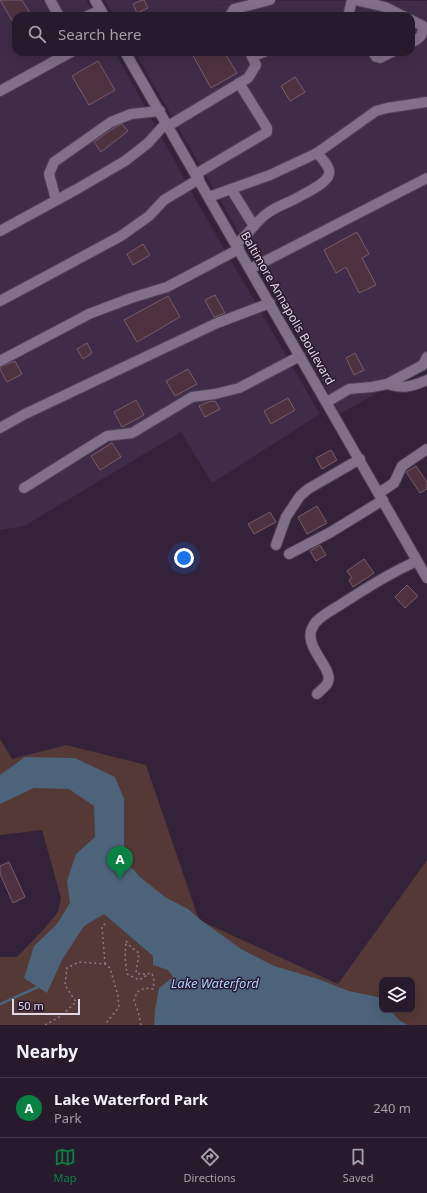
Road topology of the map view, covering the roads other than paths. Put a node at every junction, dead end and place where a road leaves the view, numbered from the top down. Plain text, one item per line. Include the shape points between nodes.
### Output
1 (50, 0) edge
2 (95, 0) edge
3 (270, 0) edge
4 (352, 0) edge
5 (356, 0) edge
6 (57, 12) edge
7 (102, 12) edge
8 (232, 12) edge
9 (349, 12) edge
10 (395, 12) edge
11 (415, 22) edge
12 (415, 41) edge
13 (64, 56) edge
14 (127, 56) edge
15 (252, 56) edge
16 (240, 83) junction
17 (0, 91) edge
18 (427, 102) edge
19 (160, 111) junction
20 (167, 124) junction
21 (317, 153) junction
22 (197, 176) junction
23 (427, 178) edge
24 (232, 189) junction
25 (209, 197) junction
26 (56, 200) junction
27 (254, 226) junction
28 (0, 231) edge
29 (238, 246) junction
30 (250, 269) junction
31 (0, 301) edge
32 (270, 303) junction
33 (300, 356) junction
34 (427, 357) edge
35 (0, 361) edge
36 (427, 380) edge
37 (387, 384) junction
38 (327, 402) junction
39 (0, 428) edge
40 (427, 449) edge
41 (360, 459) junction
42 (24, 488) dead end
43 (381, 497) junction
44 (276, 545) dead end
45 (290, 554) dead end
46 (417, 561) junction
47 (427, 578) edge
48 (316, 694) dead end

1 - 6 street
2 - 7 street
3 - 8 street via 234,9
4 - 9 street
5 - 10 street
11 - 12 street via 423,26 423,33
13 - 17 street
14 - 19 street, Baltimore Annapolis Boulevard
15 - 16 street via 256,65 248,78
16 - 20 street
16 - 22 street via 267,132
18 - 21 street via 376,111
19 - 20 street, Baltimore Annapolis Boulevard
19 - 26 street via 131,114 111,122 54,162 49,174
20 - 22 street, Baltimore Annapolis Boulevard
20 - 26 street via 125,161
21 - 24 street
21 - 27 street via 329,169 327,178 304,194 266,214
22 - 25 street, Baltimore Annapolis Boulevard
22 - 31 street via 121,236
23 - 30 street
24 - 25 street
24 - 27 street
25 - 29 street, Baltimore Annapolis Boulevard
26 - 28 street
27 - 29 street
29 - 30 street, Baltimore Annapolis Boulevard
29 - 35 street via 167,287 89,314
30 - 32 street, Baltimore Annapolis Boulevard
32 - 33 street, Baltimore Annapolis Boulevard
32 - 39 street via 217,323
33 - 38 street, Baltimore Annapolis Boulevard
33 - 42 street via 239,388 192,397 132,433 106,436
34 - 37 street via 423,365
36 - 37 street via 399,388
37 - 38 street via 349,389
38 - 41 street, Baltimore Annapolis Boulevard
40 - 43 street via 402,466 394,483
41 - 43 street, Baltimore Annapolis Boulevard
41 - 44 street via 300,496 286,517
43 - 45 street via 331,532
43 - 46 street, Baltimore Annapolis Boulevard
46 - 47 street, Baltimore Annapolis Boulevard
46 - 48 street via 352,598 315,623 310,638 330,678

